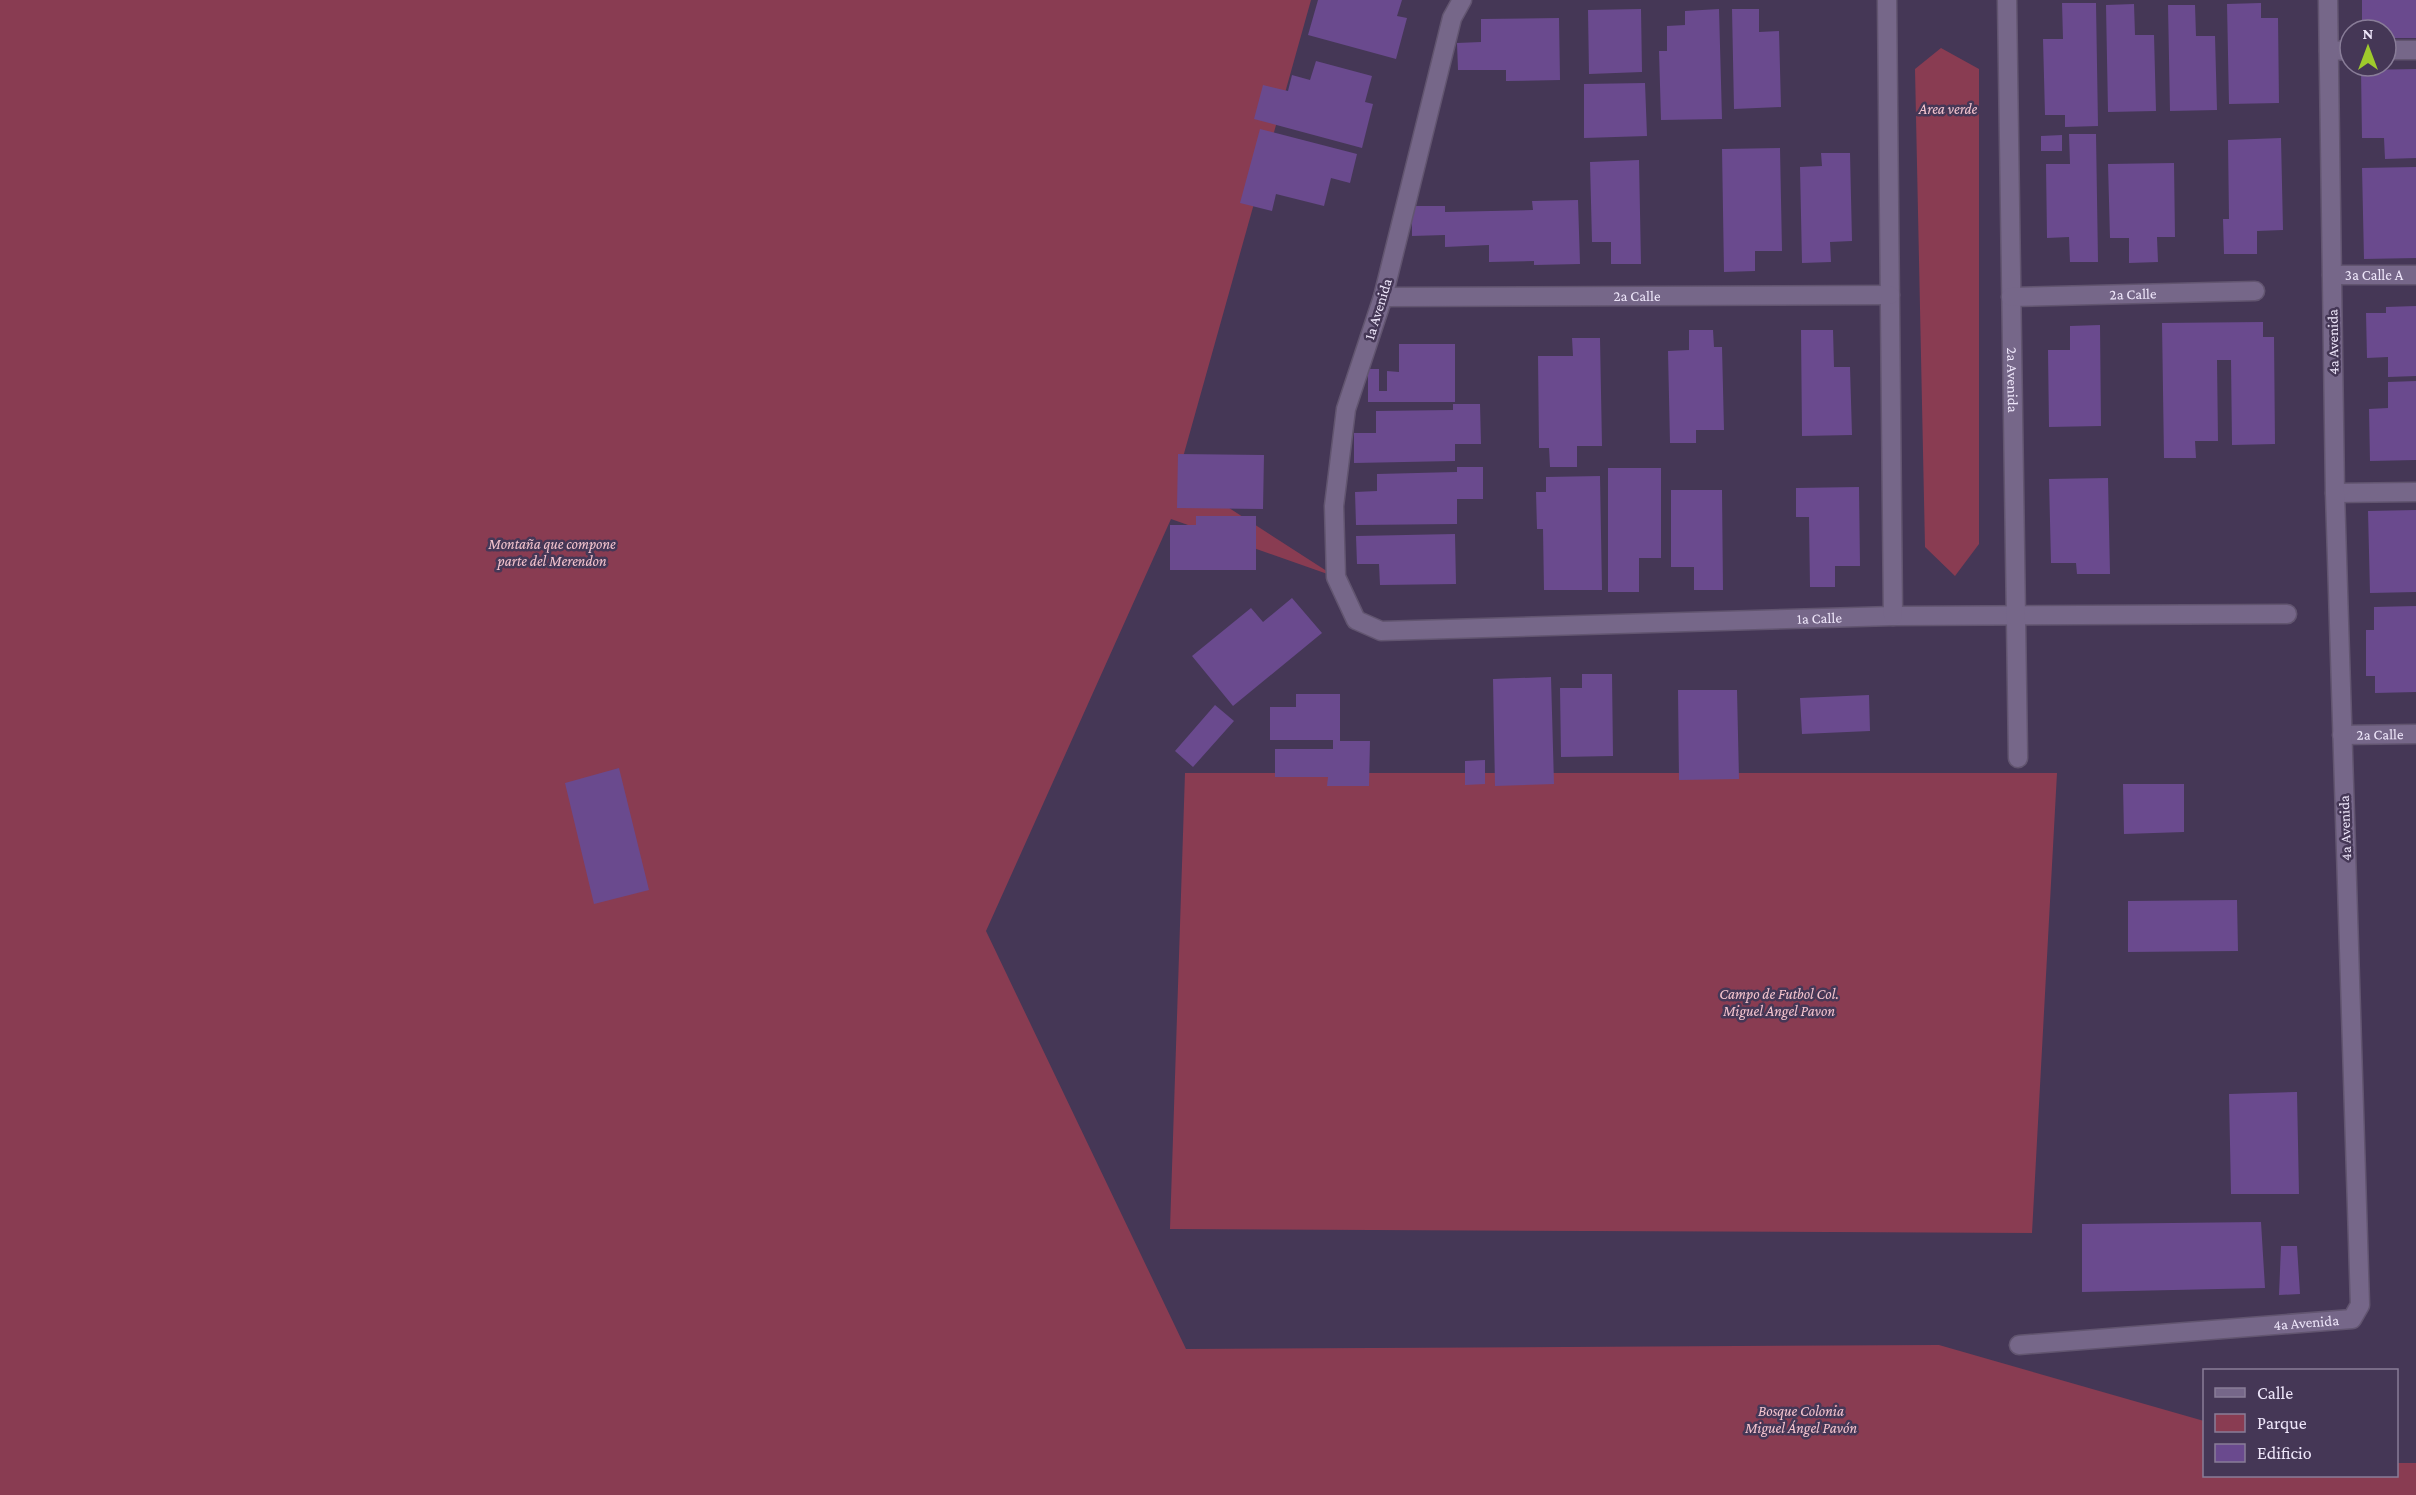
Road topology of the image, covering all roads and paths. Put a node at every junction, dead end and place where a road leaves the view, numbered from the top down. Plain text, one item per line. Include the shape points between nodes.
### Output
1 (1462, 0) edge
2 (1887, 0) edge
3 (2007, 0) edge
4 (2328, 0) edge
5 (2398, 50) edge
6 (2416, 50) edge
7 (2328, 51) junction
8 (2338, 51) edge
9 (2332, 275) junction
10 (2416, 275) edge
11 (2255, 291) dead end
12 (1890, 295) junction
13 (1383, 297) junction
14 (2011, 297) junction
15 (2416, 492) edge
16 (2335, 493) junction
17 (2287, 614) dead end
18 (1893, 616) junction
19 (2017, 616) junction
20 (1356, 620) joint
21 (2416, 734) edge
22 (2343, 735) junction
23 (2018, 758) dead end
24 (2019, 1345) dead end

1 - 13 street, 1a Avenida via 1452,18
2 - 12 street
3 - 14 street, 2a Avenida
4 - 7 street, 4a Avenida
5 - 6 street
7 - 8 street
7 - 9 street, 4a Avenida
9 - 10 street, 3a Calle A
9 - 16 street, 4a Avenida
11 - 14 street, 2a Calle
12 - 13 street, 2a Calle
12 - 18 street
13 - 20 street, 1a Avenida via 1346,408 1334,506 1336,576
14 - 19 street, 2a Avenida
15 - 16 street
16 - 22 street, 4a Avenida
17 - 19 street, 1a Calle
18 - 19 street, 1a Calle
18 - 20 street, 1a Calle via 1382,631
19 - 23 street, 2a Avenida
21 - 22 street, 2a Calle
22 - 24 street, 4a Avenida via 2360,1305 2352,1319

